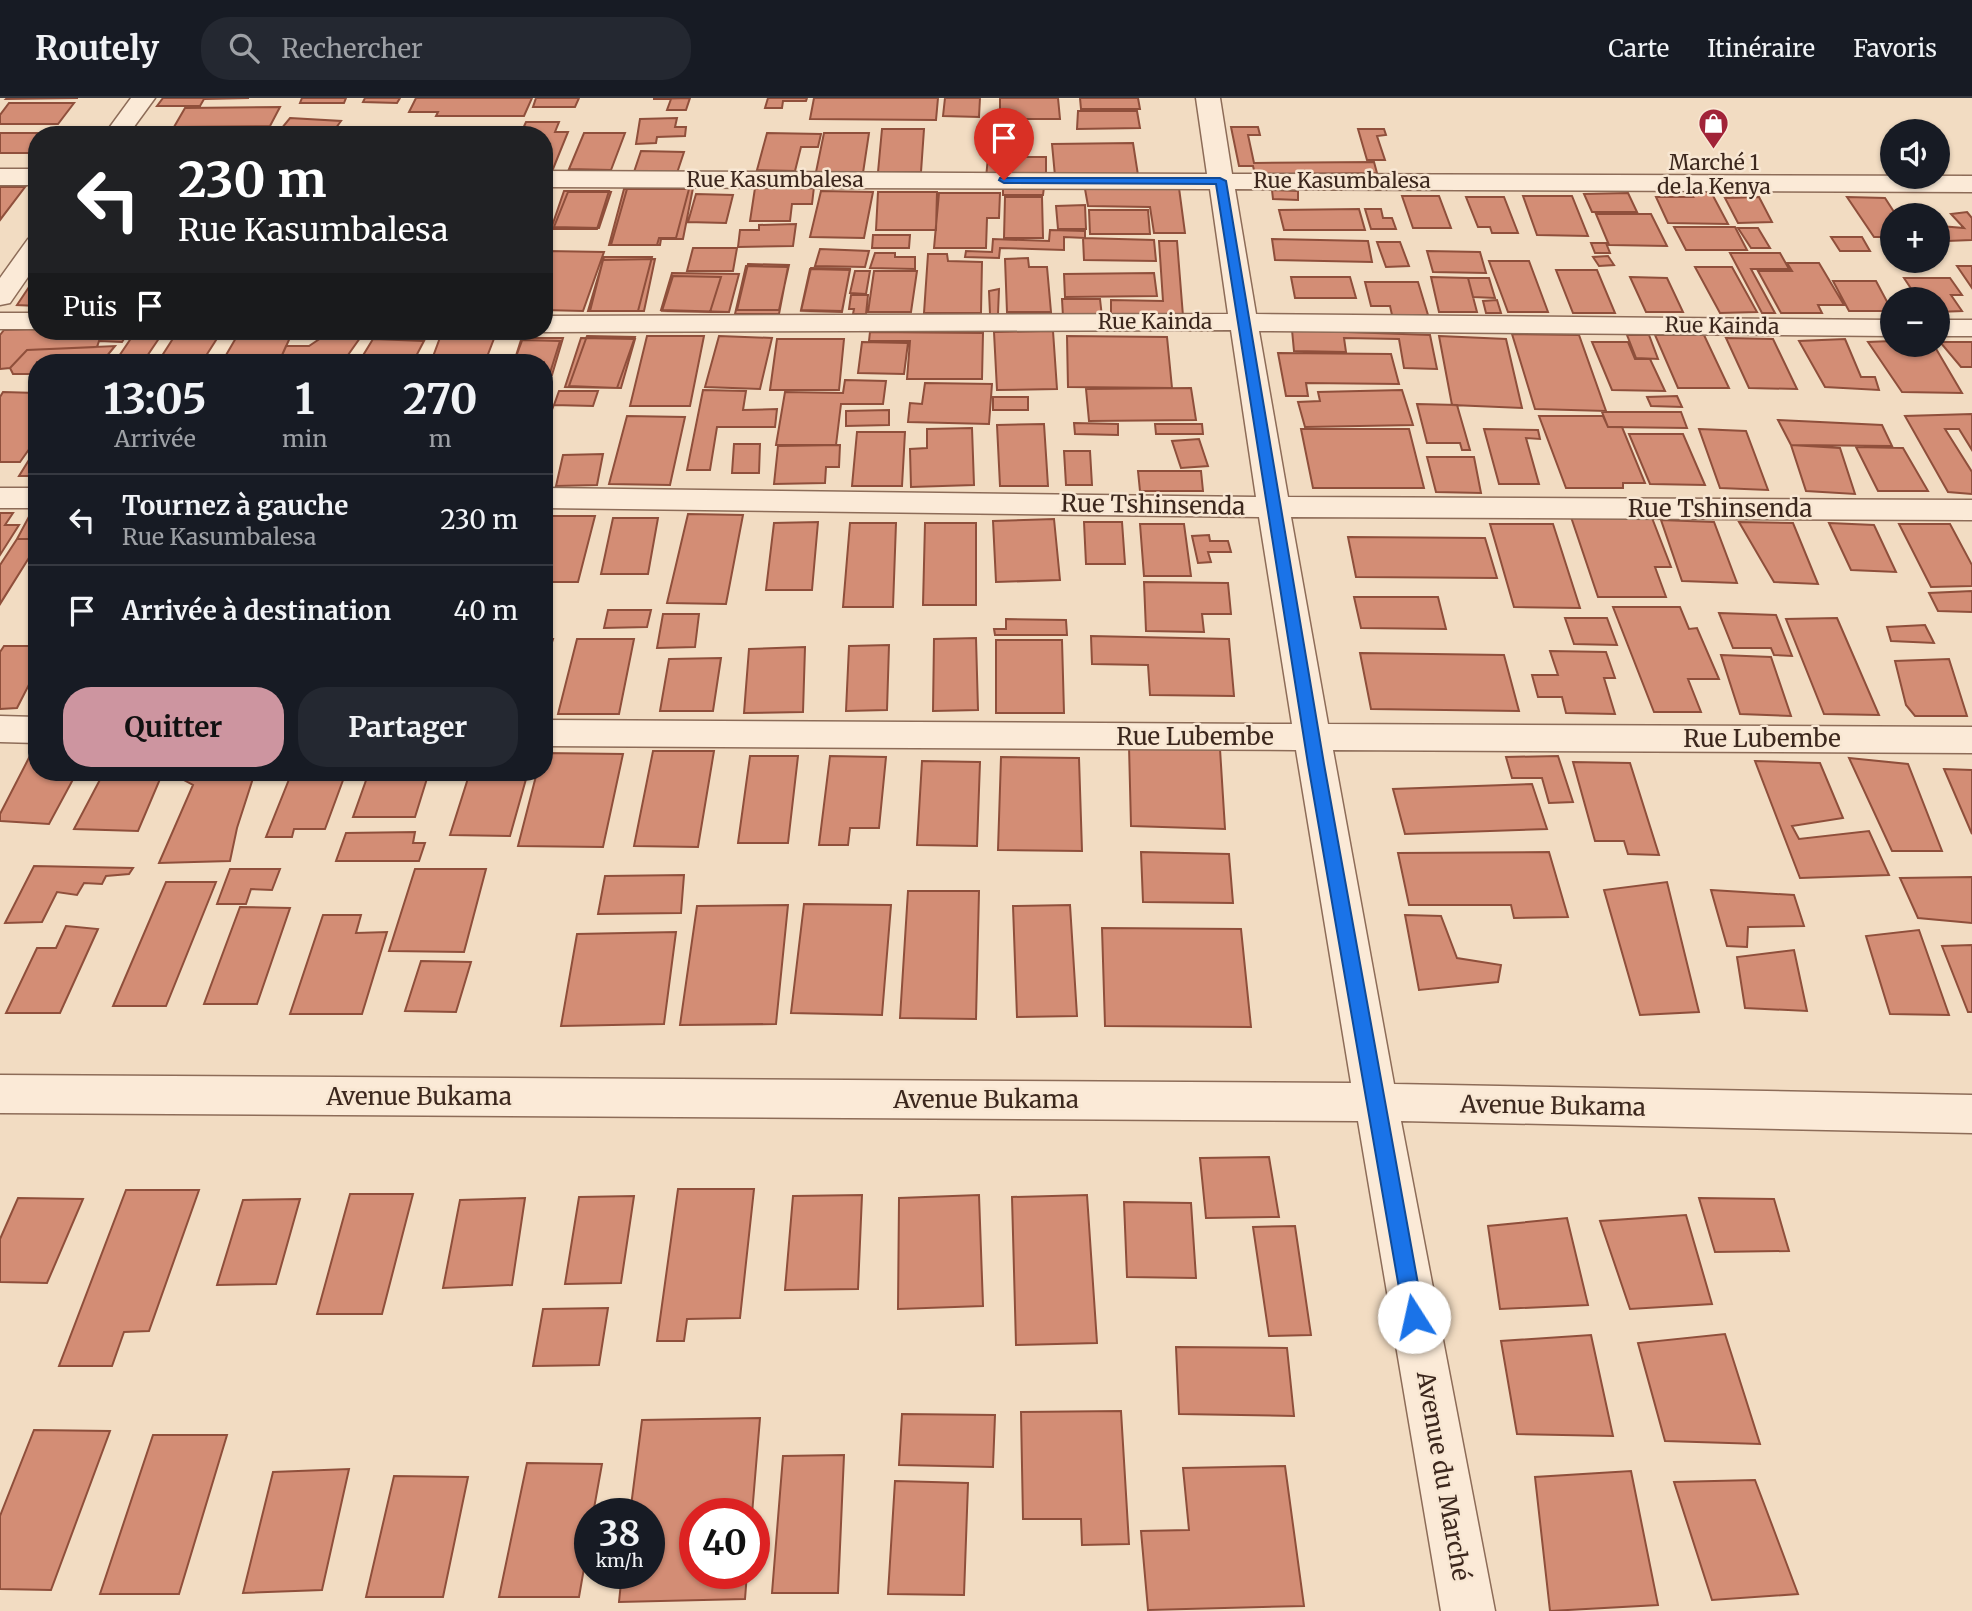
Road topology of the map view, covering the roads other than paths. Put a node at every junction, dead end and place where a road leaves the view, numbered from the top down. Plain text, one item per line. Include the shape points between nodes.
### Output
1 (143, 98) edge
2 (1208, 98) edge
3 (123, 126) edge
4 (0, 177) edge
5 (28, 177) edge
6 (553, 179) edge
7 (1220, 181) junction
8 (1972, 184) edge
9 (28, 258) edge
10 (0, 297) edge
11 (0, 321) edge
12 (28, 321) edge
13 (1244, 322) junction
14 (553, 324) edge
15 (1880, 328) edge
16 (1950, 328) edge
17 (1972, 328) edge
18 (0, 498) edge
19 (553, 498) edge
20 (28, 499) edge
21 (1273, 507) junction
22 (1972, 510) edge
23 (0, 729) edge
24 (28, 730) edge
25 (553, 733) edge
26 (1312, 738) junction
27 (1972, 740) edge
28 (0, 1094) edge
29 (1375, 1102) junction
30 (1972, 1114) edge
31 (1468, 1611) edge

1 - 3 street
2 - 7 street, Avenue du Marché
4 - 5 street
6 - 7 street, Rue Kasumbalesa
7 - 8 street, Rue Kasumbalesa
7 - 13 street, Avenue du Marché
9 - 10 street
11 - 12 street
13 - 14 street, Rue Kainda
13 - 15 street, Rue Kainda
13 - 21 street, Avenue du Marché
16 - 17 street
18 - 20 street
19 - 21 street, Rue Tshinsenda
21 - 22 street, Rue Tshinsenda
21 - 26 street, Avenue du Marché
23 - 24 street
25 - 26 street, Rue Lubembe
26 - 27 street, Rue Lubembe
26 - 29 street, Avenue du Marché
28 - 29 street, Avenue Bukama
29 - 30 street, Avenue Bukama
29 - 31 street, Avenue du Marché

